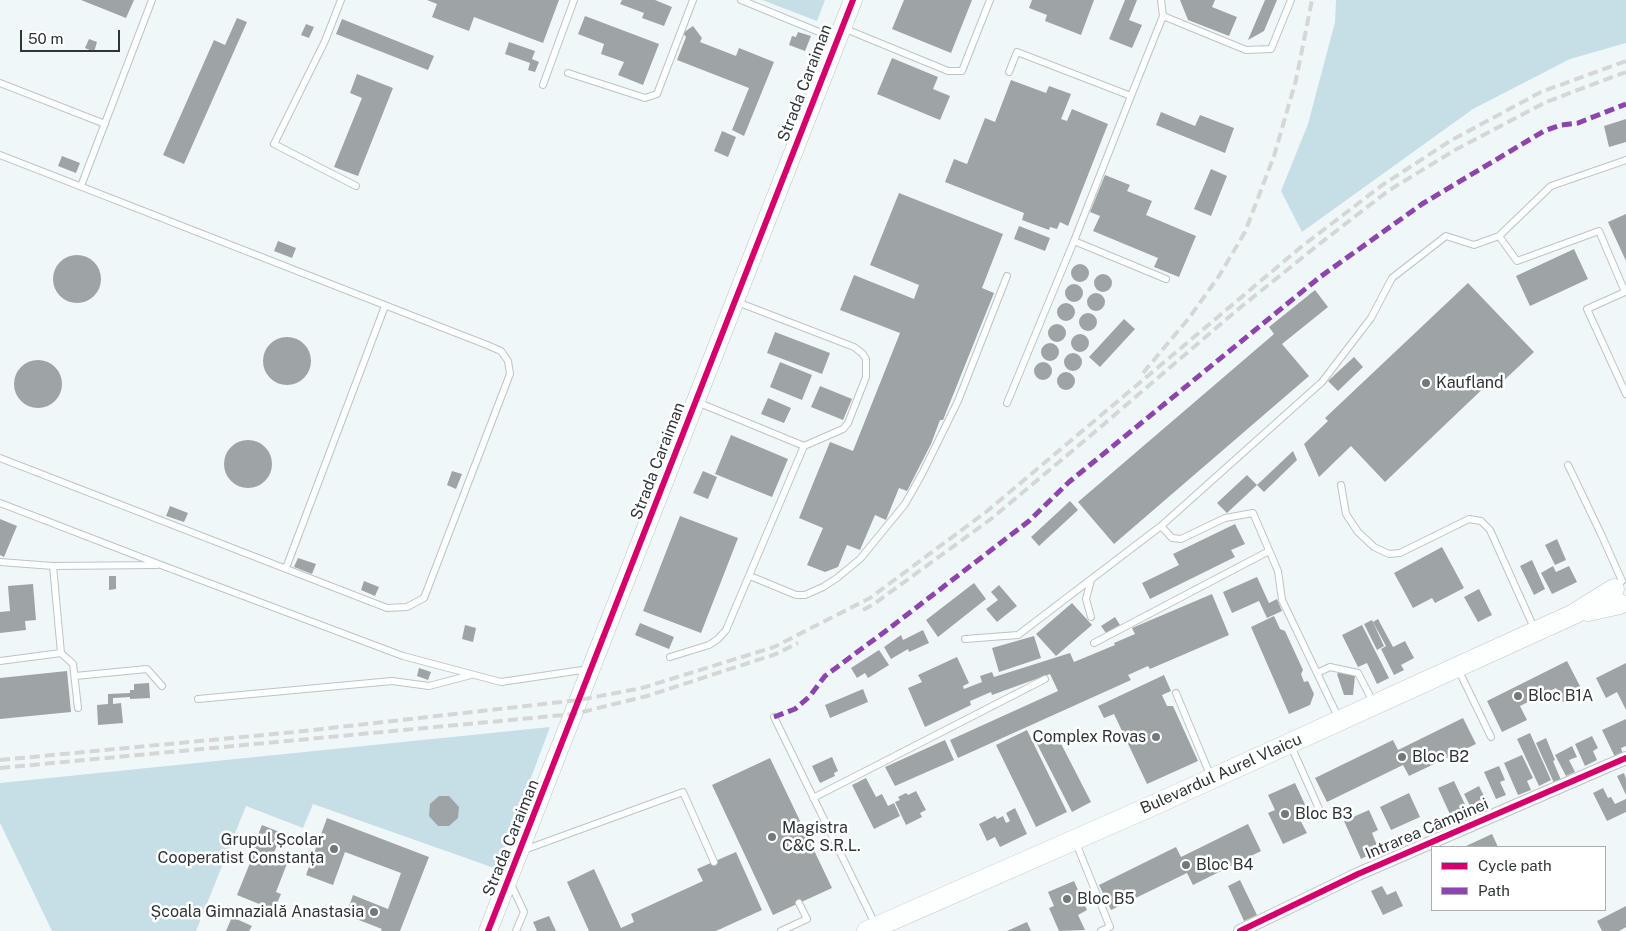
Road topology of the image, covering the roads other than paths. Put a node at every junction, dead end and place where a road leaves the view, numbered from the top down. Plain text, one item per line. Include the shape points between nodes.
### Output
1 (152, 0) edge
2 (341, 0) edge
3 (574, 0) edge
4 (693, 0) edge
5 (741, 0) edge
6 (852, 0) edge
7 (990, 0) edge
8 (1162, 0) edge
9 (1291, 0) edge
10 (1164, 16) junction
11 (839, 34) junction
12 (1009, 72) dead end
13 (568, 73) dead end
14 (0, 83) edge
15 (543, 85) dead end
16 (1130, 96) junction
17 (104, 124) junction
18 (0, 155) edge
19 (1626, 160) edge
20 (81, 186) junction
21 (356, 186) dead end
22 (1499, 236) junction
23 (1074, 241) junction
24 (1007, 276) dead end
25 (1166, 279) dead end
26 (735, 302) junction
27 (385, 306) junction
28 (1626, 394) edge
29 (696, 402) junction
30 (1007, 403) dead end
31 (804, 446) junction
32 (0, 458) edge
33 (1568, 465) dead end
34 (1342, 486) dead end
35 (0, 503) edge
36 (1161, 526) junction
37 (1269, 551) junction
38 (0, 562) edge
39 (161, 565) junction
40 (53, 566) junction
41 (286, 568) junction
42 (750, 576) junction
43 (1092, 579) junction
44 (1621, 592) edge
45 (1091, 617) dead end
46 (1536, 632) junction
47 (964, 639) dead end
48 (1094, 643) dead end
49 (61, 653) junction
50 (670, 657) dead end
51 (0, 661) edge
52 (1458, 667) junction
53 (592, 669) junction
54 (1317, 673) junction
55 (472, 674) junction
56 (75, 676) junction
57 (1045, 679) dead end
58 (162, 686) dead end
59 (1176, 693) dead end
60 (198, 699) dead end
61 (1374, 705) junction
62 (78, 708) dead end
63 (774, 717) dead end
64 (1340, 721) junction
65 (1491, 737) dead end
66 (1290, 743) junction
67 (1626, 758) edge
68 (1212, 779) junction
69 (813, 798) junction
70 (1320, 811) dead end
71 (1074, 840) junction
72 (520, 851) junction
73 (714, 862) dead end
74 (509, 879) junction
75 (799, 903) dead end
76 (872, 929) edge
77 (488, 931) edge
78 (516, 931) edge
79 (781, 931) edge
80 (1101, 931) edge
81 (1240, 931) edge

1 - 17 lane
2 - 21 lane via 325,42 274,144
3 - 15 lane
4 - 13 lane via 656,94 645,98
5 - 11 lane
6 - 11 street, Strada Caraiman
7 - 11 lane via 962,71 948,70
8 - 10 lane
9 - 10 lane via 1271,49 1246,50
10 - 16 lane
11 - 26 street, Strada Caraiman
12 - 16 lane via 1017,52
14 - 17 lane
16 - 23 lane
17 - 20 lane
18 - 20 lane
19 - 22 lane via 1550,186
20 - 27 lane
22 - 28 lane via 1517,262 1599,231 1625,292 1587,309
22 - 36 lane via 1474,245 1446,236 1392,278 1371,318 1322,382
23 - 25 lane
23 - 30 lane
24 - 42 lane via 958,401 922,474 905,504 860,559 837,578 805,595 796,596
26 - 29 street, Strada Caraiman
26 - 31 lane via 854,348 866,359 866,378 848,423 843,429
27 - 41 lane
27 - 41 lane via 501,351 508,361 510,374 424,598 407,607 387,608
29 - 31 lane
29 - 53 street, Strada Caraiman
31 - 42 lane
32 - 41 lane
33 - 44 lane via 1602,536
34 - 46 lane via 1346,514 1358,532 1374,547 1389,554 1400,553 1469,519 1481,521 1490,530
35 - 39 lane
36 - 37 lane via 1172,538 1181,539 1225,518 1253,514
36 - 43 lane
37 - 48 lane
37 - 54 lane via 1278,571 1282,600
38 - 40 lane
39 - 40 lane
39 - 55 lane via 403,656
40 - 49 lane
42 - 50 lane via 726,630 718,639 697,650
43 - 45 lane via 1086,599
43 - 47 lane via 1018,635
44 - 46 main road, Bulevardul Aurel Vlaicu
46 - 52 main road, Bulevardul Aurel Vlaicu
49 - 51 lane
49 - 56 lane via 73,664
52 - 61 main road, Bulevardul Aurel Vlaicu
52 - 65 lane
53 - 55 lane via 501,682
53 - 72 street, Strada Caraiman
54 - 61 lane via 1330,667 1358,673
54 - 64 lane
55 - 60 lane via 428,686 392,680
56 - 58 lane via 147,669
56 - 62 lane
57 - 69 lane
59 - 68 lane
61 - 64 main road, Bulevardul Aurel Vlaicu
63 - 69 lane
64 - 66 main road, Bulevardul Aurel Vlaicu
66 - 68 main road, Bulevardul Aurel Vlaicu
66 - 70 lane
67 - 81 street, Intrarea Câmpinei via 1358,874
68 - 71 main road, Bulevardul Aurel Vlaicu
69 - 76 lane
71 - 76 main road, Bulevardul Aurel Vlaicu
71 - 80 lane via 1110,927
72 - 73 lane via 683,792
72 - 74 street, Strada Caraiman
74 - 77 street, Strada Caraiman
74 - 78 lane via 524,912
75 - 79 lane via 807,919

